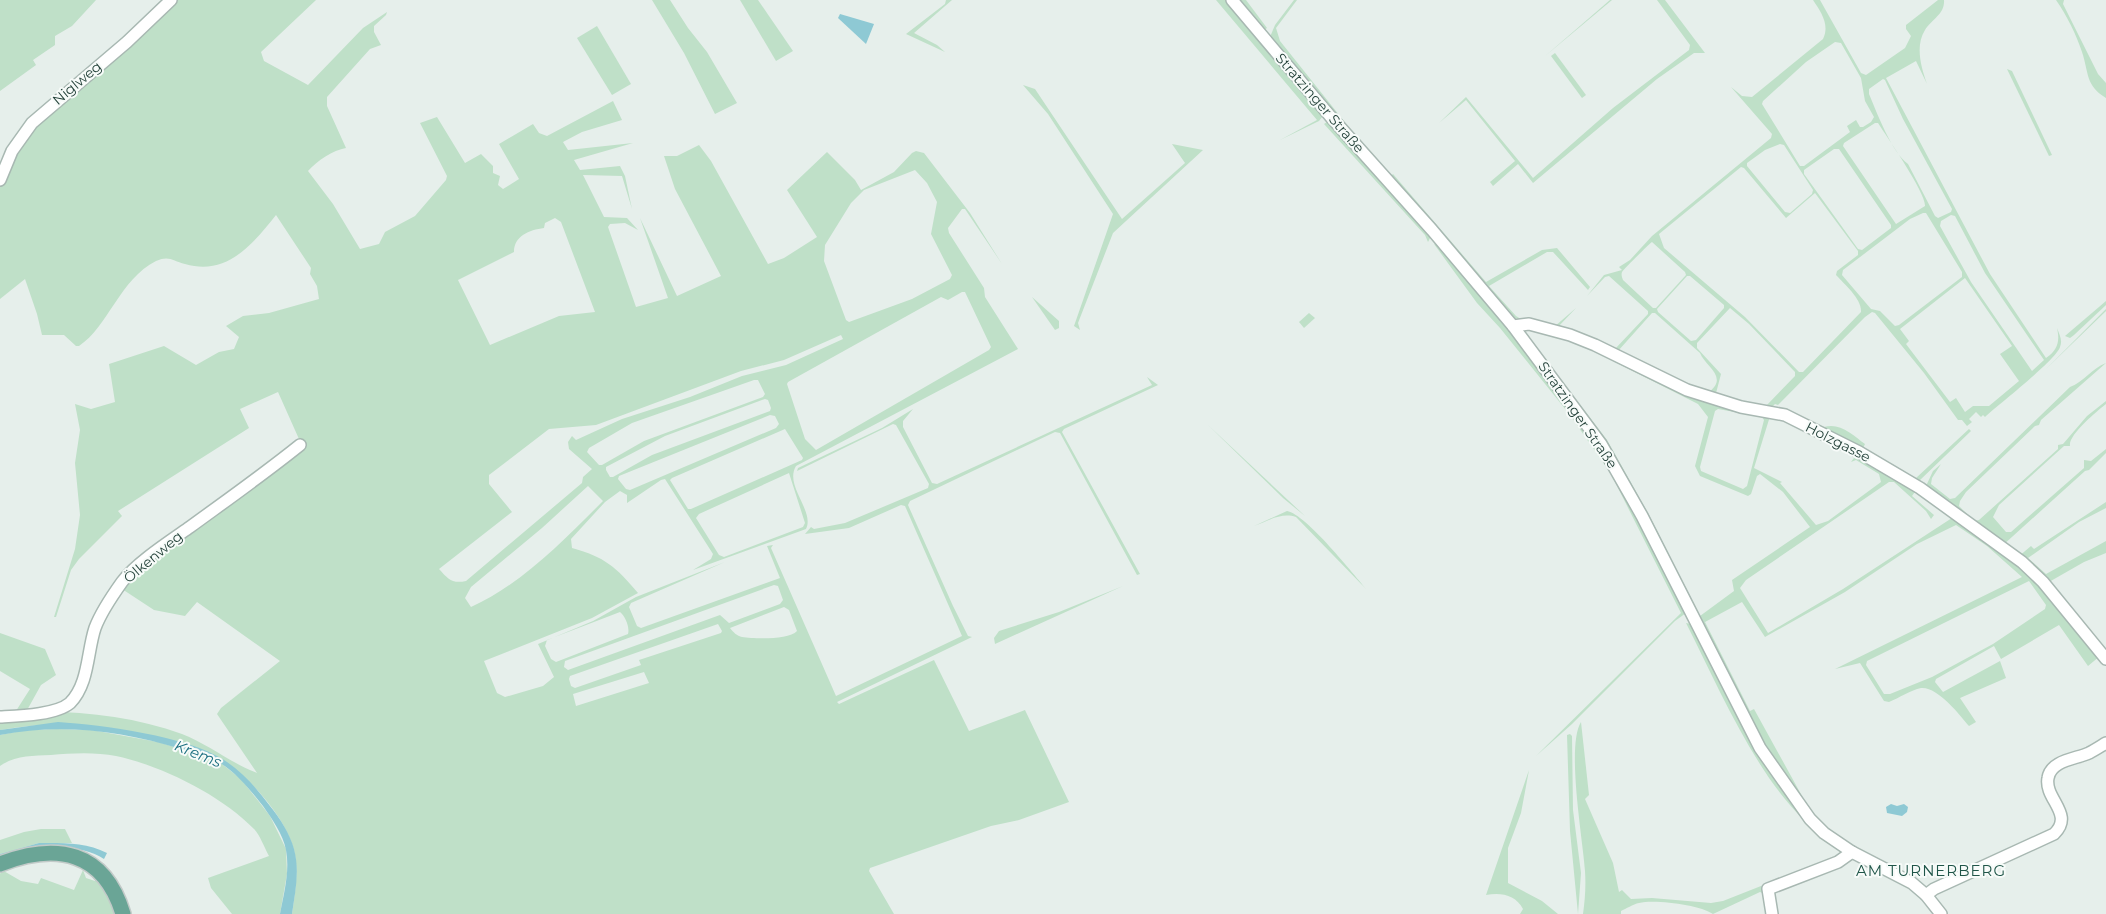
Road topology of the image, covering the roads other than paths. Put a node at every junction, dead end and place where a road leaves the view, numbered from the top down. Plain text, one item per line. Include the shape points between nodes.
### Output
1 (171, 0) edge
2 (1232, 0) edge
3 (0, 180) edge
4 (1512, 326) junction
5 (300, 445) dead end
6 (2106, 659) edge
7 (0, 717) edge
8 (2106, 743) edge
9 (1852, 852) junction
10 (0, 864) edge
11 (1926, 895) junction
12 (123, 914) edge
13 (1772, 914) edge
14 (1941, 914) edge

1 - 3 street, Niglweg via 127,42 32,122 12,151
2 - 4 street, Stratzinger Straße
4 - 6 street, Holzgasse via 1529,324 1595,344 1687,390 1712,399 1785,415 1859,452 1920,488 2022,562
4 - 9 street, Stratzinger Straße via 1602,444 1618,470 1760,748 1810,820
5 - 7 street, Ölkenweg via 163,546 123,580 98,620 84,674 69,704 26,716
8 - 11 street via 2052,768 2048,785 2062,819 2054,834
9 - 11 street, Stratzinger Straße via 1912,883
9 - 13 street via 1838,862 1768,889
10 - 12 main road via 41,852 83,858 100,870 112,886
11 - 14 street, Stratzinger Straße

